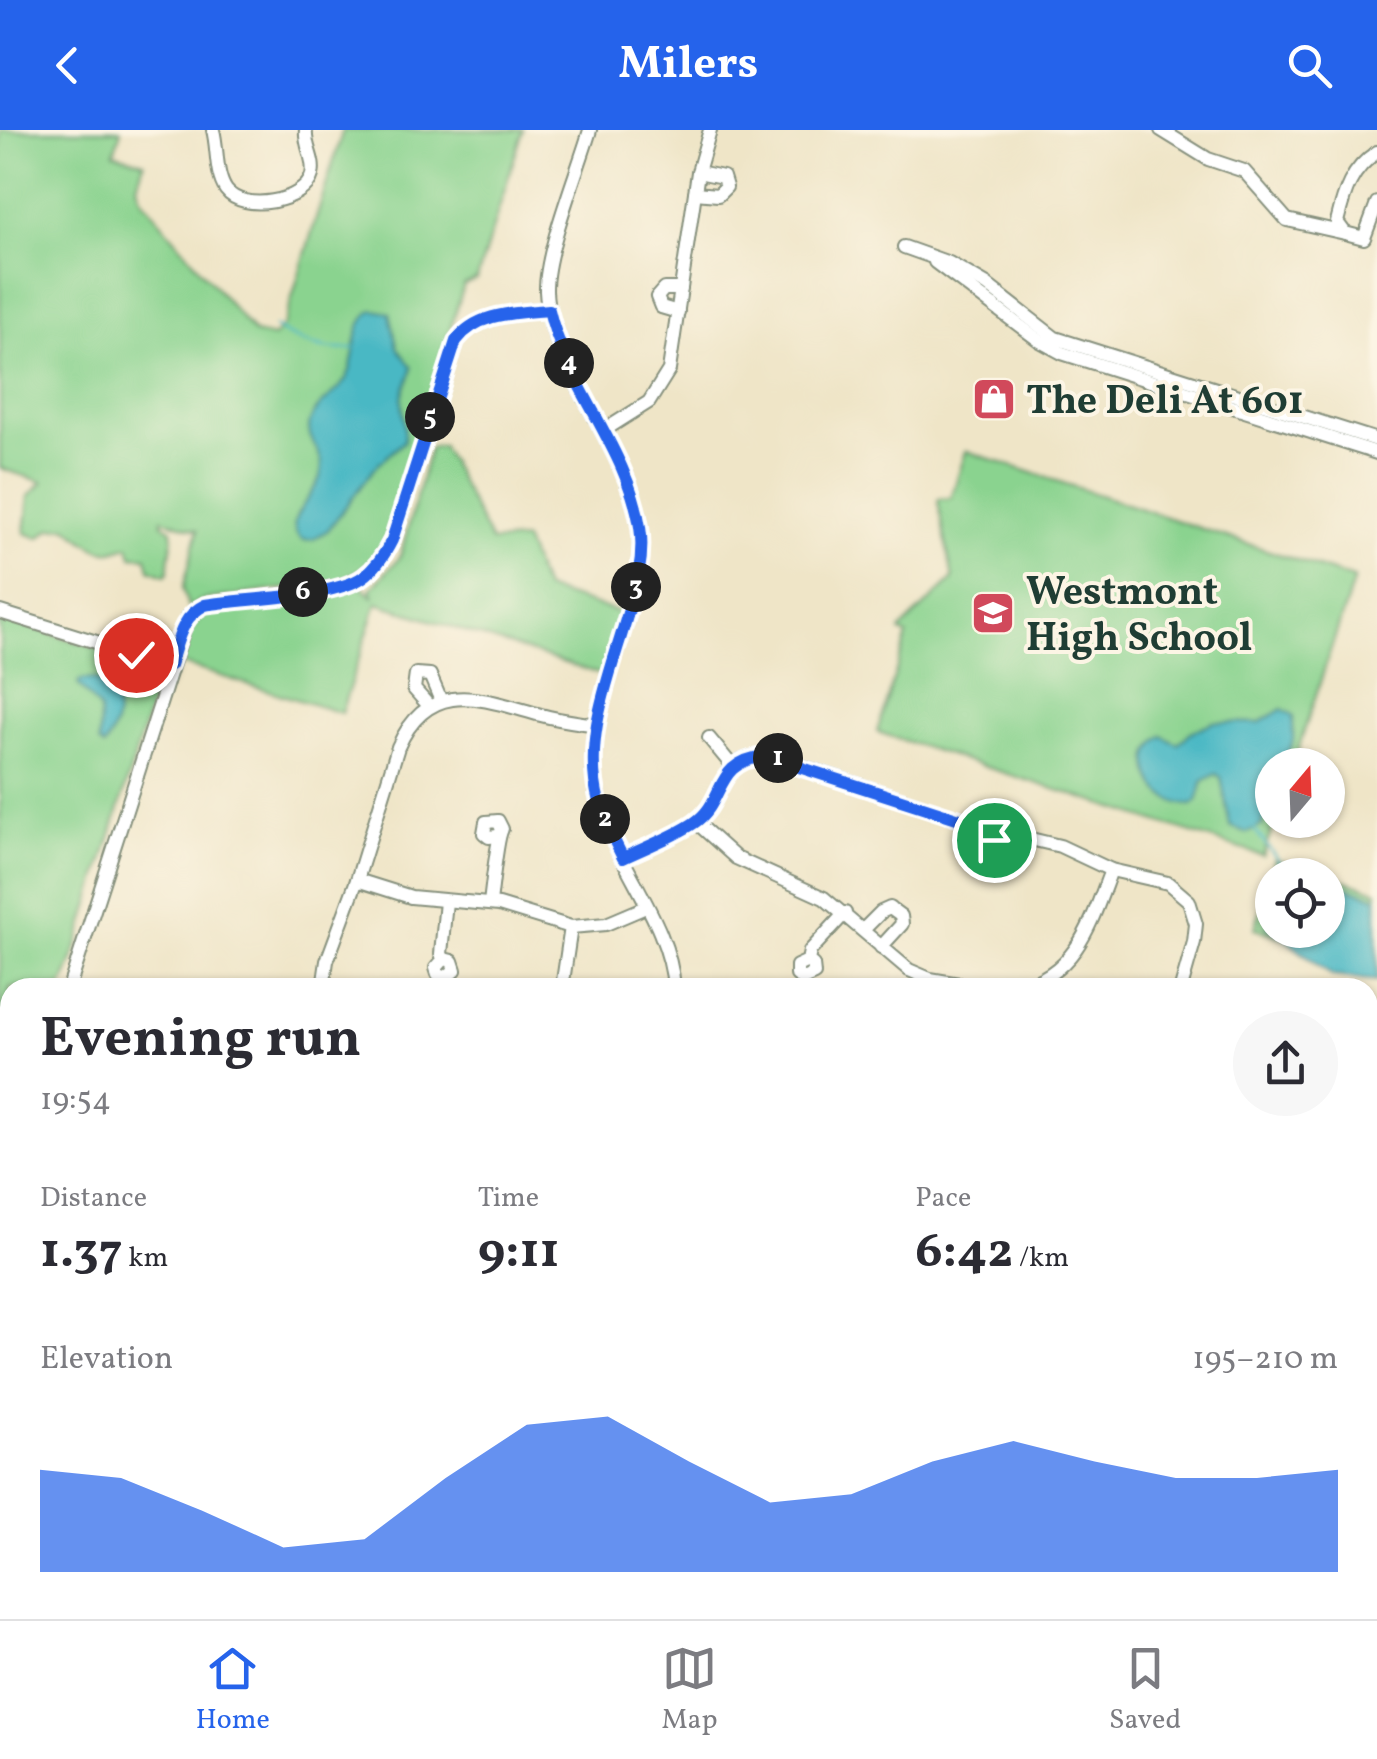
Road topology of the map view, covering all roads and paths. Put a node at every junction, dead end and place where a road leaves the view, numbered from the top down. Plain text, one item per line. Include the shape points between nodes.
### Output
1 (213, 130) edge
2 (306, 130) edge
3 (590, 130) edge
4 (710, 130) edge
5 (1161, 130) edge
6 (1377, 152) edge
7 (698, 172) junction
8 (695, 193) junction
9 (1377, 203) edge
10 (1344, 233) junction
11 (904, 247) dead end
12 (930, 257) junction
13 (681, 289) junction
14 (549, 310) junction
15 (678, 312) junction
16 (603, 430) junction
17 (1377, 440) edge
18 (1377, 453) edge
19 (0, 612) edge
20 (170, 665) junction
21 (596, 725) junction
22 (709, 738) dead end
23 (732, 766) junction
24 (696, 822) junction
25 (997, 831) junction
26 (498, 836) dead end
27 (1015, 836) junction
28 (623, 858) junction
29 (1111, 870) junction
30 (357, 880) junction
31 (446, 902) junction
32 (490, 904) junction
33 (646, 906) junction
34 (844, 913) junction
35 (571, 927) junction
36 (863, 930) junction
37 (881, 947) junction
38 (444, 959) dead end
39 (808, 961) dead end
40 (73, 978) edge
41 (324, 978) edge
42 (563, 978) edge
43 (672, 978) edge
44 (936, 978) edge
45 (1045, 978) edge
46 (1184, 978) edge

1 - 2 street via 223,184 247,204 308,185 314,170
3 - 14 street via 550,262
4 - 7 street
5 - 10 street via 1208,159 1244,170 1287,220
6 - 10 street via 1346,184 1337,222
7 - 8 street
7 - 8 street via 723,178 726,188 718,196
8 - 13 street
9 - 10 street via 1364,238
11 - 12 street
12 - 17 street via 987,285 1055,338
12 - 18 street via 1062,353
13 - 15 street
13 - 15 street via 664,289 658,297 662,307
14 - 16 street
14 - 20 street via 482,319 462,332 392,540 368,573 339,587 199,607 184,623
15 - 16 street via 670,370 658,392
16 - 21 street via 636,509 641,552
19 - 20 street
20 - 40 street
21 - 28 street via 597,793
21 - 30 street via 482,698 435,704 402,738
22 - 23 street
23 - 24 street
23 - 25 street via 756,757 782,759
24 - 28 street
24 - 34 street via 736,858
25 - 27 street
25 - 27 street via 989,862 996,871 1008,866
26 - 32 street
27 - 29 street via 1060,846
28 - 33 street
29 - 45 street via 1077,951
29 - 46 street via 1162,880 1190,901 1196,934
30 - 31 street
30 - 41 street
31 - 32 street
31 - 38 street
32 - 35 street
33 - 35 street via 606,924
33 - 43 street
34 - 36 street
34 - 39 street
35 - 42 street
36 - 37 street
36 - 37 street via 890,908 901,916 902,924
37 - 44 street via 899,964

